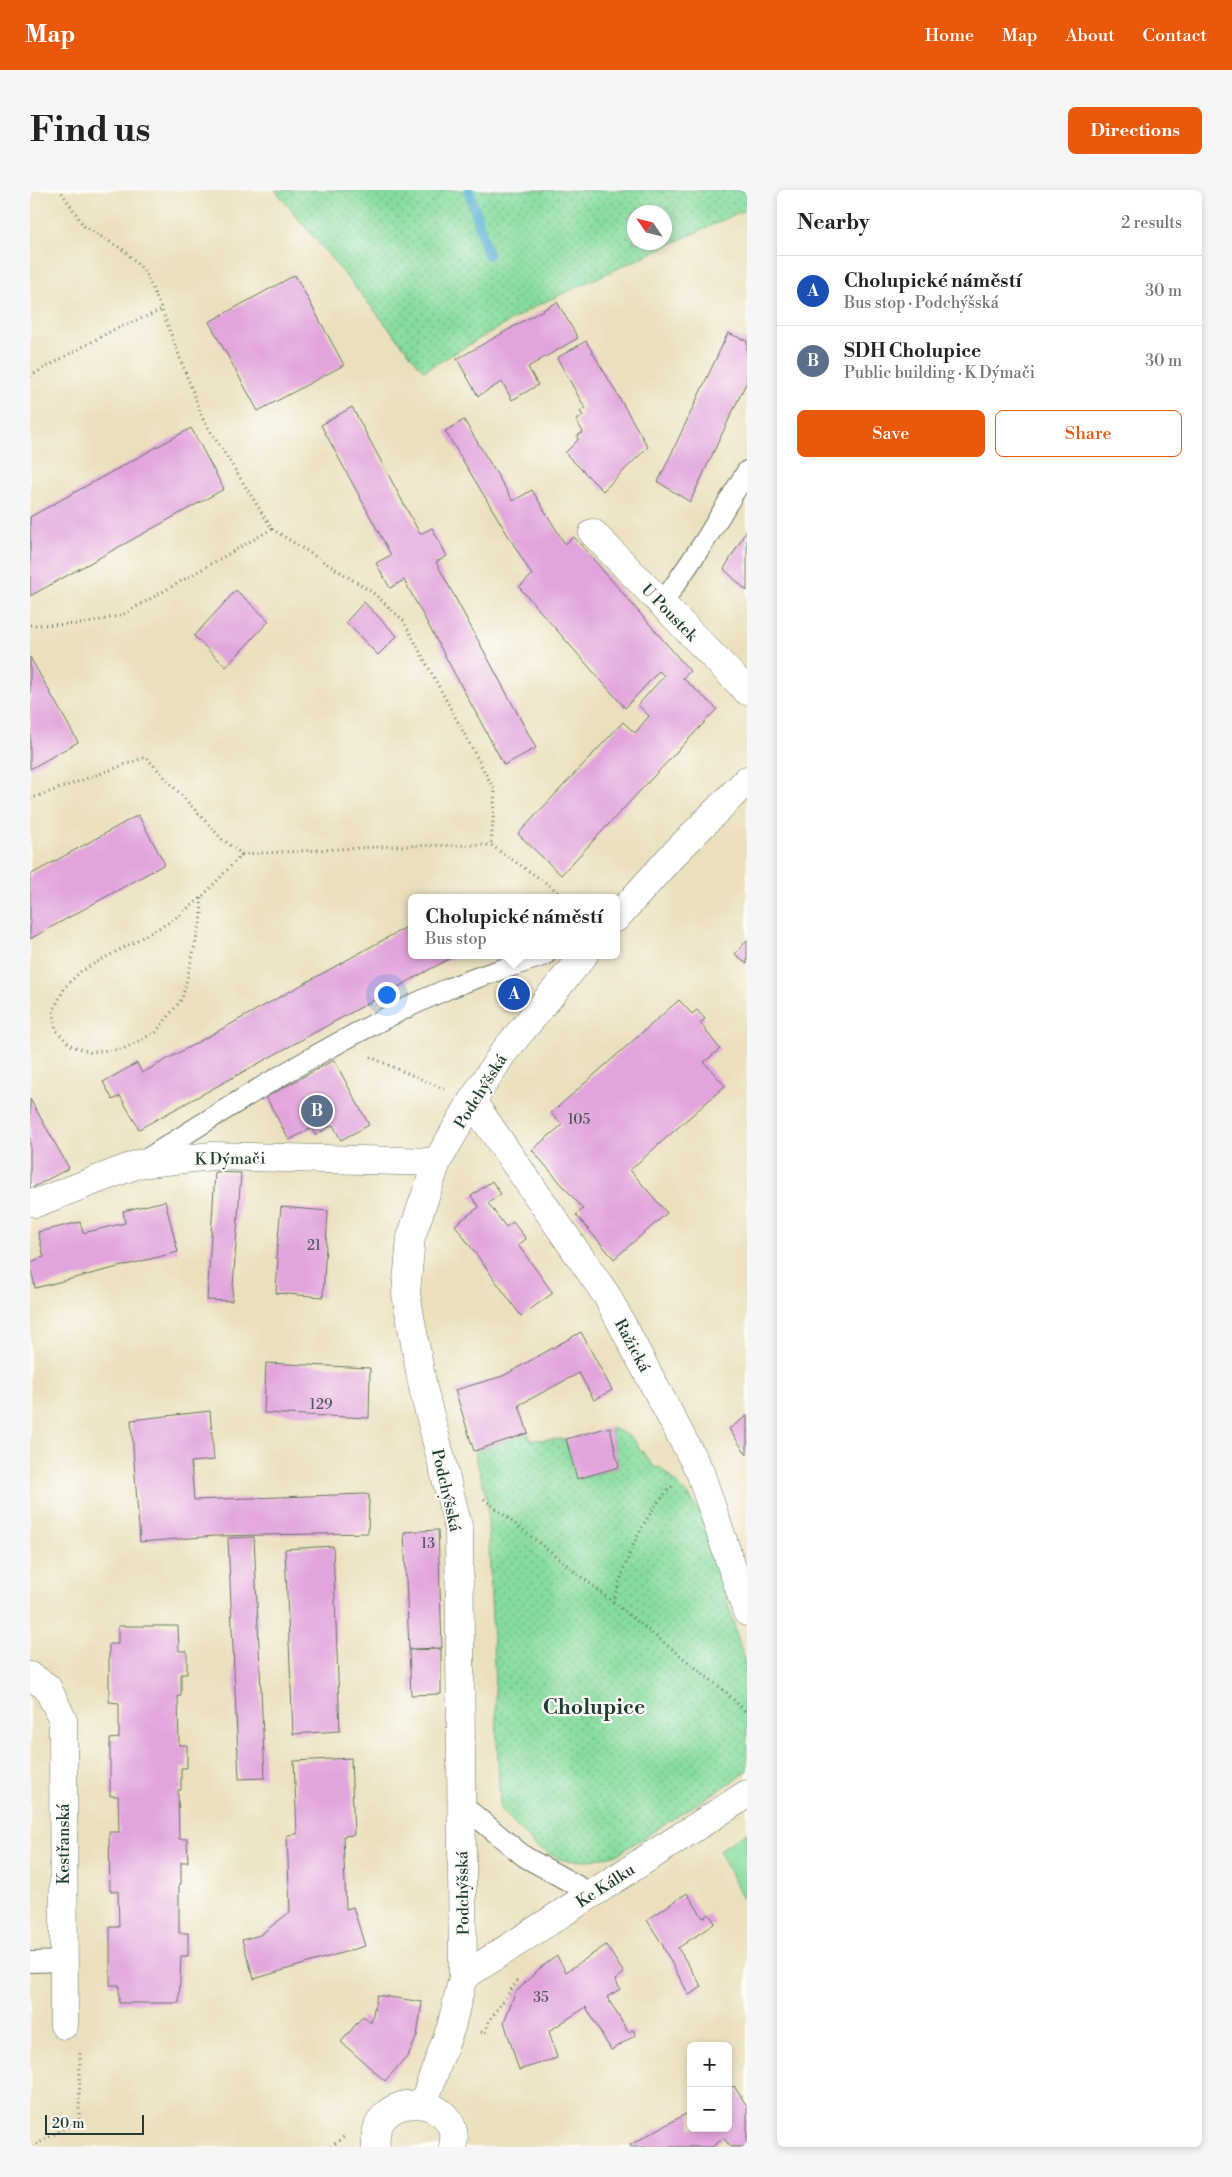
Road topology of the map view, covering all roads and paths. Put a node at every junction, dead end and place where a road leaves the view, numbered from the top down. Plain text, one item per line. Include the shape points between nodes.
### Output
1 (60, 190) edge
2 (162, 310) junction
3 (30, 376) edge
4 (747, 471) edge
5 (272, 529) junction
6 (593, 533) dead end
7 (662, 604) junction
8 (30, 625) edge
9 (747, 691) edge
10 (747, 780) edge
11 (30, 799) edge
12 (492, 845) junction
13 (242, 854) junction
14 (558, 894) edge
15 (201, 898) junction
16 (620, 914) edge
17 (533, 959) edge
18 (581, 959) edge
19 (338, 1043) junction
20 (472, 1102) junction
21 (437, 1162) junction
22 (138, 1164) junction
23 (30, 1202) edge
24 (695, 1463) junction
25 (481, 1496) dead end
26 (613, 1602) junction
27 (747, 1612) edge
28 (30, 1676) edge
29 (747, 1712) edge
30 (747, 1794) edge
31 (461, 1804) junction
32 (592, 1894) junction
33 (64, 1961) junction
34 (30, 1962) edge
35 (521, 1976) dead end
36 (463, 1977) junction
37 (64, 2025) joint
38 (451, 2027) junction
39 (423, 2104) junction
40 (346, 2134) dead end
41 (32, 2147) edge
42 (331, 2147) edge
43 (376, 2147) edge
44 (453, 2147) edge

1 - 2 path via 84,226 125,251 145,272
2 - 3 path via 113,330
2 - 5 path via 203,419
4 - 7 lane
5 - 8 path via 122,615 84,624
5 - 12 path via 372,592 403,620 495,791
6 - 7 street, U Poustek
7 - 9 street, U Poustek
10 - 16 street
11 - 13 path via 146,757 222,839
12 - 13 path
12 - 14 path
13 - 15 path
15 - 15 path via 170,922 81,971 65,987 53,1011 56,1030 70,1044 90,1052 122,1049 156,1032 182,1000 202,916
17 - 19 lane via 445,990
18 - 20 street, Podchýšská via 503,1053
19 - 20 path
19 - 22 lane
20 - 21 street, Podchýšská
20 - 24 street, Ražická via 607,1296
21 - 22 street, K Dýmači via 212,1156
21 - 31 street, Podchýšská via 411,1237 406,1294 423,1388 459,1530
22 - 23 street, K Dýmači via 36,1203
24 - 26 path via 666,1492 639,1531
24 - 27 street, Ražická
25 - 26 path
26 - 29 path
28 - 33 street, Kestřanská via 47,1687 62,1720
30 - 32 street, Ke Kálku
31 - 32 lane via 525,1856
31 - 36 street, Podchýšská
32 - 36 street, Ke Kálku
33 - 34 lane
33 - 37 street, Kestřanská
35 - 38 path via 489,2021 485,2033
36 - 38 street, Podchýšská
37 - 41 path via 81,2034 79,2120
38 - 39 street, Podchýšská
39 - 43 street via 412,2103 390,2112 377,2131
39 - 44 street via 446,2118 452,2130
40 - 42 path

